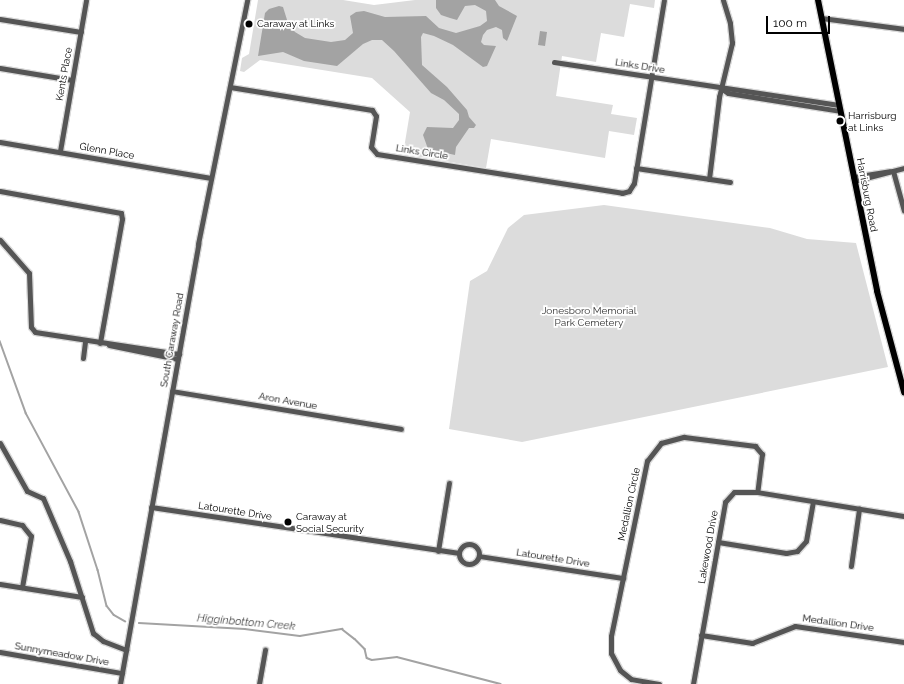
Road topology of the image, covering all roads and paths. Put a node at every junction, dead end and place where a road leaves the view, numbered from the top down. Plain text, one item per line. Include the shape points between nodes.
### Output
1 (86, 0) edge
2 (247, 0) edge
3 (664, 0) edge
4 (723, 0) edge
5 (818, 0) edge
6 (822, 18) junction
7 (0, 19) edge
8 (904, 29) edge
9 (81, 32) junction
10 (554, 62) dead end
11 (0, 68) edge
12 (651, 77) junction
13 (72, 80) junction
14 (230, 87) junction
15 (722, 89) junction
16 (840, 108) junction
17 (0, 142) edge
18 (60, 152) junction
19 (636, 168) junction
20 (904, 168) edge
21 (893, 171) junction
22 (211, 178) junction
23 (709, 178) junction
24 (854, 179) junction
25 (730, 182) dead end
26 (0, 191) edge
27 (904, 211) edge
28 (0, 240) edge
29 (85, 341) junction
30 (100, 343) junction
31 (106, 344) junction
32 (179, 354) junction
33 (83, 358) dead end
34 (178, 359) junction
35 (172, 391) junction
36 (904, 392) edge
37 (401, 429) dead end
38 (0, 443) edge
39 (2, 450) edge
40 (449, 483) dead end
41 (757, 492) junction
42 (813, 502) junction
43 (151, 507) junction
44 (859, 509) junction
45 (904, 516) edge
46 (0, 520) edge
47 (718, 542) junction
48 (438, 551) junction
49 (458, 553) junction
50 (479, 556) junction
51 (851, 566) dead end
52 (623, 578) junction
53 (0, 584) edge
54 (22, 587) junction
55 (82, 597) junction
56 (701, 635) junction
57 (904, 642) edge
58 (126, 650) junction
59 (265, 650) dead end
60 (0, 652) edge
61 (122, 673) junction
62 (120, 684) edge
63 (260, 684) edge
64 (659, 684) edge
65 (693, 684) edge

1 - 9 street, Kents Place
2 - 14 street, South Caraway Road
3 - 12 street, Links Circle
4 - 15 street via 732,36
5 - 6 main road, Harrisburg Road
6 - 8 street
6 - 16 main road, Harrisburg Road
7 - 9 street
9 - 13 street, Kents Place
10 - 12 street, Links Drive
11 - 13 street
12 - 15 street, Links Drive
12 - 19 street, Links Circle
13 - 18 street, Kents Place
14 - 19 street, Links Circle via 372,110 376,116 371,147 377,154 620,193 632,187
14 - 22 street, South Caraway Road
15 - 16 street, Links Drive
15 - 23 street
16 - 24 main road, Harrisburg Road
17 - 18 street, Glenn Place
18 - 22 street, Glenn Place
19 - 23 street
20 - 21 street
21 - 24 street
21 - 27 street
22 - 32 street, South Caraway Road
23 - 25 street
24 - 36 main road, Harrisburg Road via 877,292
26 - 30 street via 121,213
28 - 29 street via 29,273 32,330
29 - 30 street
29 - 33 street
30 - 31 street
31 - 32 street
31 - 34 street
32 - 34 street, South Caraway Road
34 - 35 street, South Caraway Road
35 - 37 street, Aron Avenue
35 - 43 street, South Caraway Road
38 - 39 street
39 - 55 street via 27,491 43,498 70,561
40 - 48 street
41 - 42 street, Lakewood Drive
41 - 47 street, Lakewood Drive via 738,491 728,497
41 - 52 street, Medallion Circle via 762,454 755,446 684,437 661,443 647,461
42 - 44 street, Lakewood Drive
42 - 47 street via 806,541 797,551 786,554
43 - 48 street, Latourette Drive
43 - 58 street, South Caraway Road
44 - 45 street, Lakewood Drive
44 - 51 street
46 - 54 street via 22,525 31,536
47 - 56 street, Lakewood Drive
48 - 49 street, Latourette Drive
49 - 50 street via 462,562 468,565 475,562
49 - 50 street via 462,546 472,544 478,549
50 - 52 street, Latourette Drive
52 - 64 street, Medallion Circle via 611,636 611,653 620,670 631,679
53 - 54 street
54 - 55 street
55 - 58 street via 88,624 95,636
56 - 57 street, Medallion Drive via 752,642 795,626
56 - 65 street, Lakewood Drive
58 - 61 street, South Caraway Road
59 - 63 street
60 - 61 street, Sunnymeadow Drive
61 - 62 street, South Caraway Road

